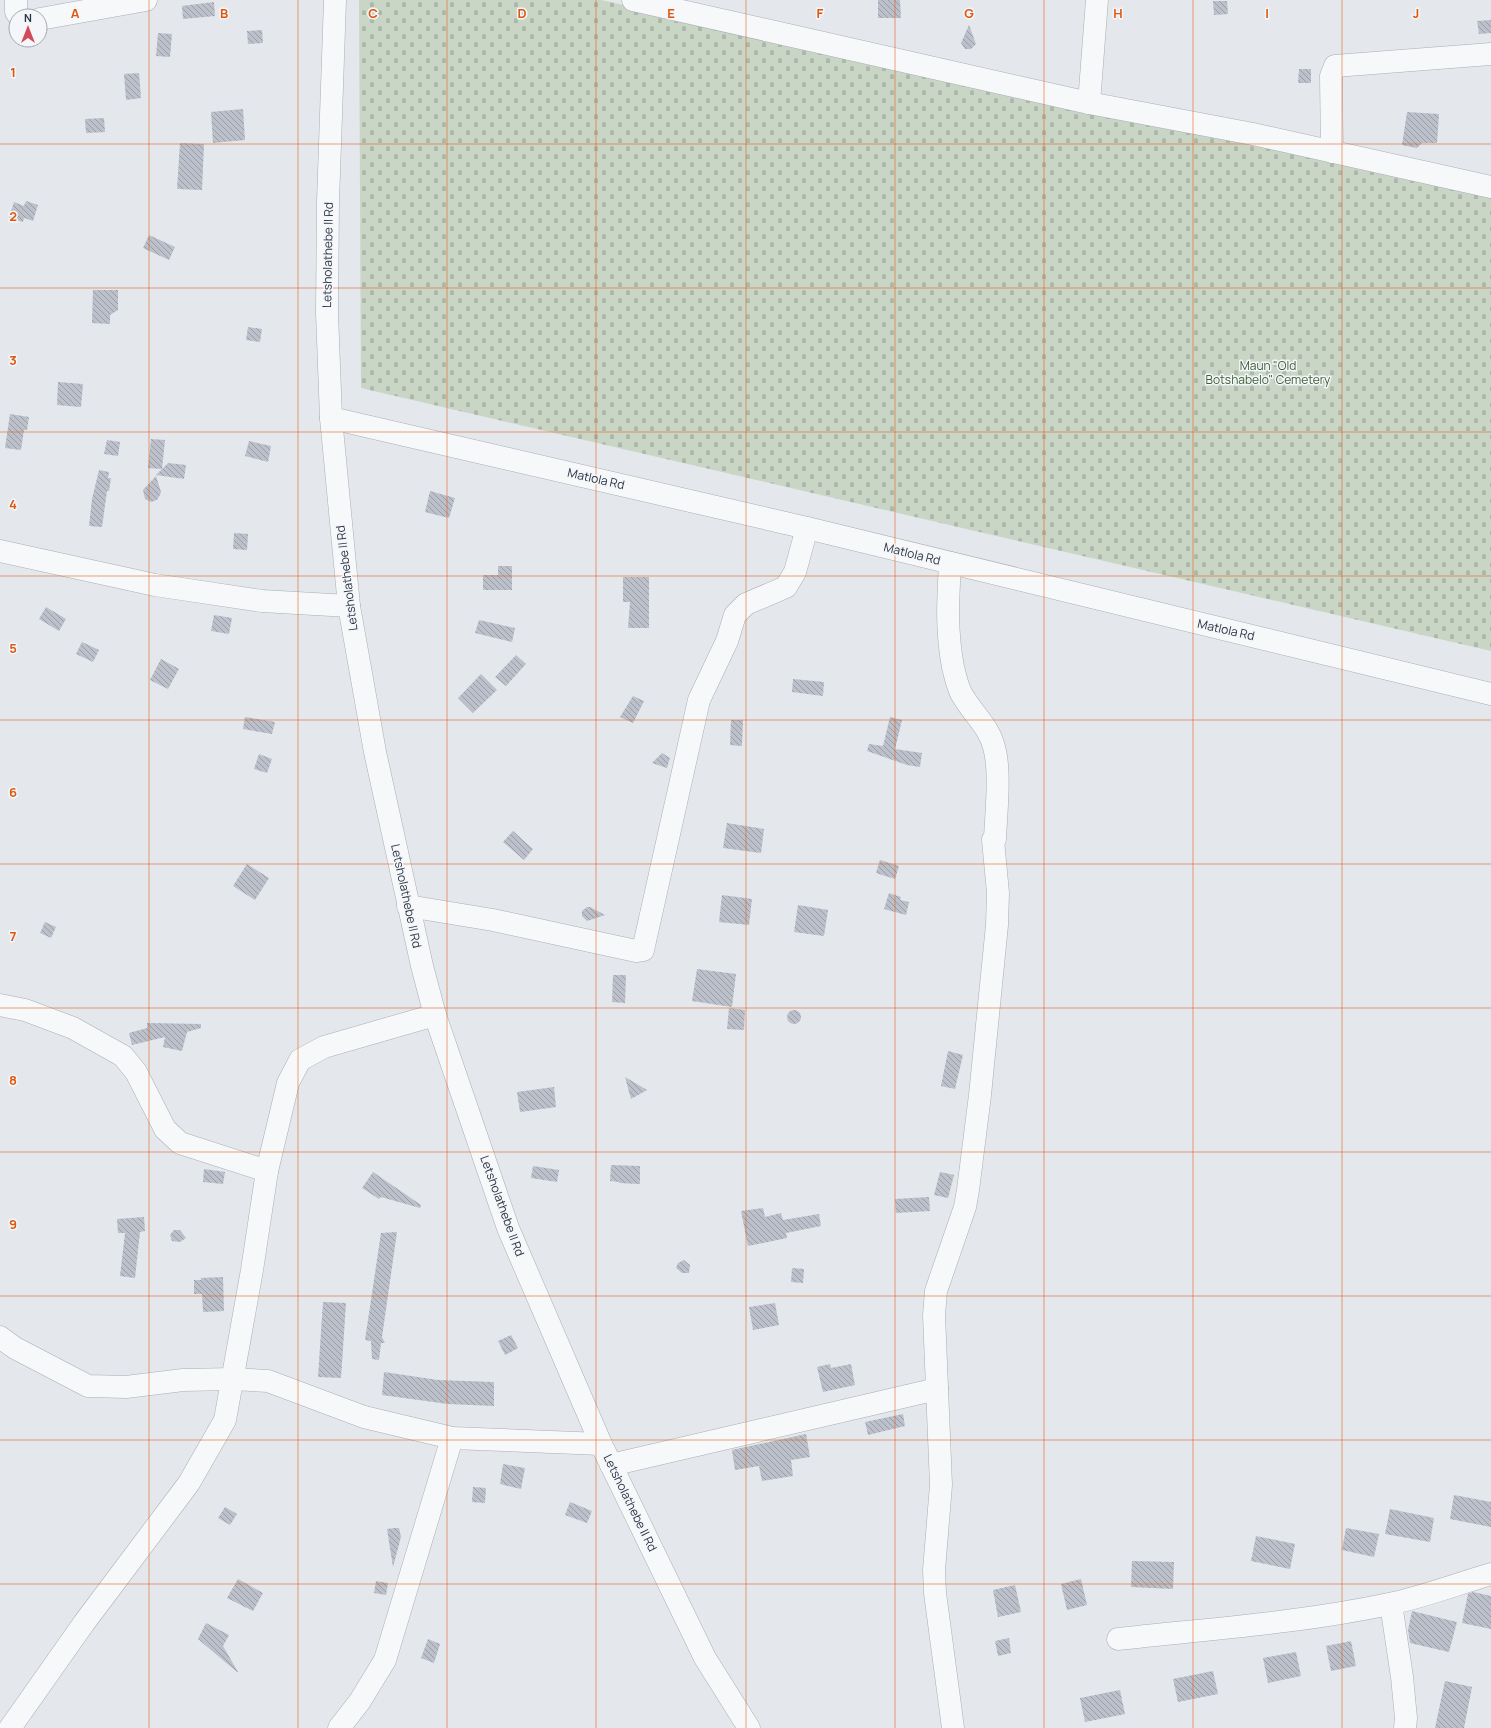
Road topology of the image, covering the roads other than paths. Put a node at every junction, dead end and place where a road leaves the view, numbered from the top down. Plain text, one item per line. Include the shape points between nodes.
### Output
1 (146, 0) edge
2 (335, 0) edge
3 (634, 0) edge
4 (1097, 0) edge
5 (48, 18) edge
6 (1491, 54) edge
7 (1089, 103) junction
8 (1332, 152) junction
9 (1491, 187) edge
10 (331, 418) junction
11 (806, 528) junction
12 (0, 551) edge
13 (950, 563) junction
14 (349, 606) junction
15 (1491, 694) edge
16 (408, 906) junction
17 (0, 1005) edge
18 (435, 1015) junction
19 (267, 1171) junction
20 (0, 1337) edge
21 (232, 1379) junction
22 (937, 1389) junction
23 (452, 1438) junction
24 (601, 1444) junction
25 (611, 1464) junction
26 (1491, 1574) edge
27 (1391, 1604) junction
28 (1118, 1639) dead end
29 (10, 1728) edge
30 (339, 1728) edge
31 (749, 1728) edge
32 (953, 1728) edge
33 (1405, 1728) edge

1 - 5 street
2 - 10 street, Letsholathebe II Rd via 328,202 327,313
3 - 7 street
4 - 7 street
6 - 8 street via 1335,66 1331,76
7 - 8 street via 1253,134
8 - 9 street
10 - 11 street, Matlola Rd
10 - 14 street, Letsholathebe II Rd
11 - 13 street, Matlola Rd
11 - 16 street via 795,572 786,587 746,604 735,615 727,641 699,700 643,950 636,951 493,920
12 - 14 street via 155,585 262,601
13 - 15 street, Matlola Rd
13 - 22 street via 947,625 955,676 961,692 991,737 995,749 997,779 993,840 997,911 987,1031 968,1190 965,1207 936,1291
14 - 16 street, Letsholathebe II Rd via 375,752
16 - 18 street, Letsholathebe II Rd
17 - 19 street via 25,1010 72,1028 123,1056 136,1072 166,1129 180,1143
18 - 19 street via 324,1047 300,1060 288,1083
18 - 24 street, Letsholathebe II Rd via 508,1228
19 - 21 street
20 - 21 street via 15,1348 88,1386 126,1387 183,1380
21 - 23 street via 268,1380 364,1417
21 - 29 street via 225,1420 189,1483 84,1623
22 - 25 street
22 - 32 street via 941,1486 934,1570 935,1593
23 - 24 street
23 - 30 street via 385,1660 360,1701
24 - 25 street, Letsholathebe II Rd
25 - 31 street, Letsholathebe II Rd via 706,1658
26 - 27 street
27 - 28 street via 1286,1621
27 - 33 street via 1402,1677

